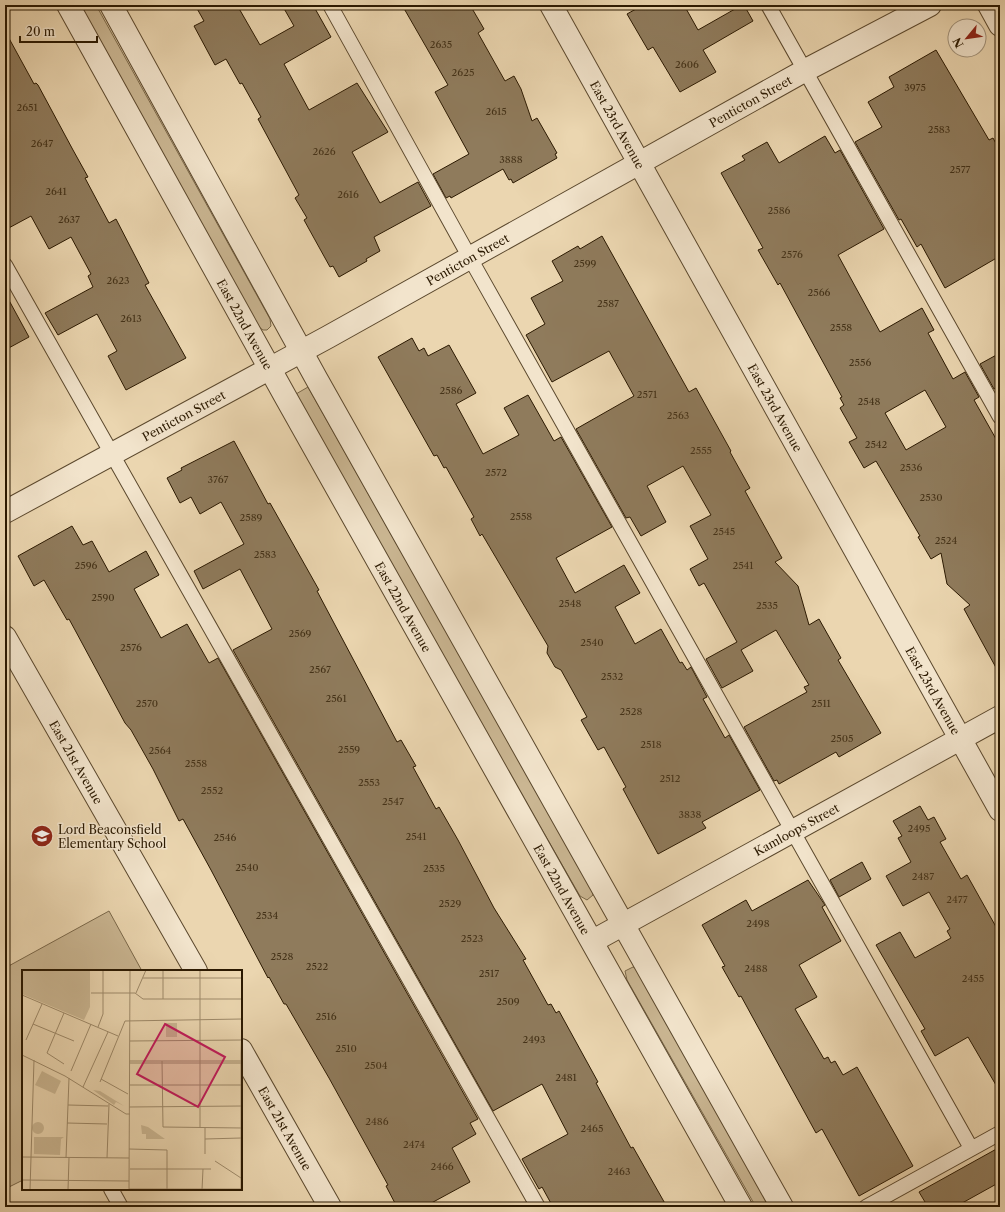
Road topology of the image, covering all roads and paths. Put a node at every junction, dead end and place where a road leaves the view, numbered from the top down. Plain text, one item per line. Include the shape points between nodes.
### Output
1 (68, 5) edge
2 (111, 5) edge
3 (330, 5) edge
4 (551, 5) edge
5 (768, 5) edge
6 (930, 5) edge
7 (989, 5) edge
8 (1000, 25) edge
9 (804, 71) junction
10 (638, 164) junction
11 (470, 258) junction
12 (5, 265) edge
13 (301, 351) junction
14 (270, 369) junction
15 (1000, 417) edge
16 (112, 454) junction
17 (5, 512) edge
18 (5, 636) edge
19 (1000, 717) edge
20 (959, 739) junction
21 (1000, 810) edge
22 (792, 831) junction
23 (623, 924) junction
24 (593, 941) junction
25 (195, 970) edge
26 (242, 1052) edge
27 (1000, 1133) edge
28 (971, 1148) junction
29 (112, 1190) edge
30 (121, 1207) edge
31 (330, 1207) edge
32 (538, 1207) edge
33 (741, 1207) edge
34 (782, 1207) edge
35 (866, 1207) edge

1 - 14 street, East 22nd Avenue
2 - 13 street
3 - 11 lane
4 - 10 street, East 23rd Avenue
5 - 9 lane
6 - 9 street, Penticton Street
7 - 8 street
9 - 10 street, Penticton Street
9 - 15 lane
10 - 11 street, Penticton Street
10 - 20 street, East 23rd Avenue
11 - 13 street, Penticton Street
11 - 22 lane
12 - 16 lane
13 - 14 street, Penticton Street
13 - 23 street
14 - 16 street, Penticton Street
14 - 24 street, East 22nd Avenue
16 - 17 street, Penticton Street
16 - 32 lane
18 - 25 street, East 21st Avenue
19 - 20 street, Kamloops Street
20 - 21 street, East 23rd Avenue
20 - 22 street, Kamloops Street
22 - 23 street, Kamloops Street
22 - 28 lane
23 - 24 street, Kamloops Street
23 - 34 street
24 - 33 street, East 22nd Avenue
26 - 31 street, East 21st Avenue
27 - 28 lane
28 - 35 lane
29 - 30 lane

